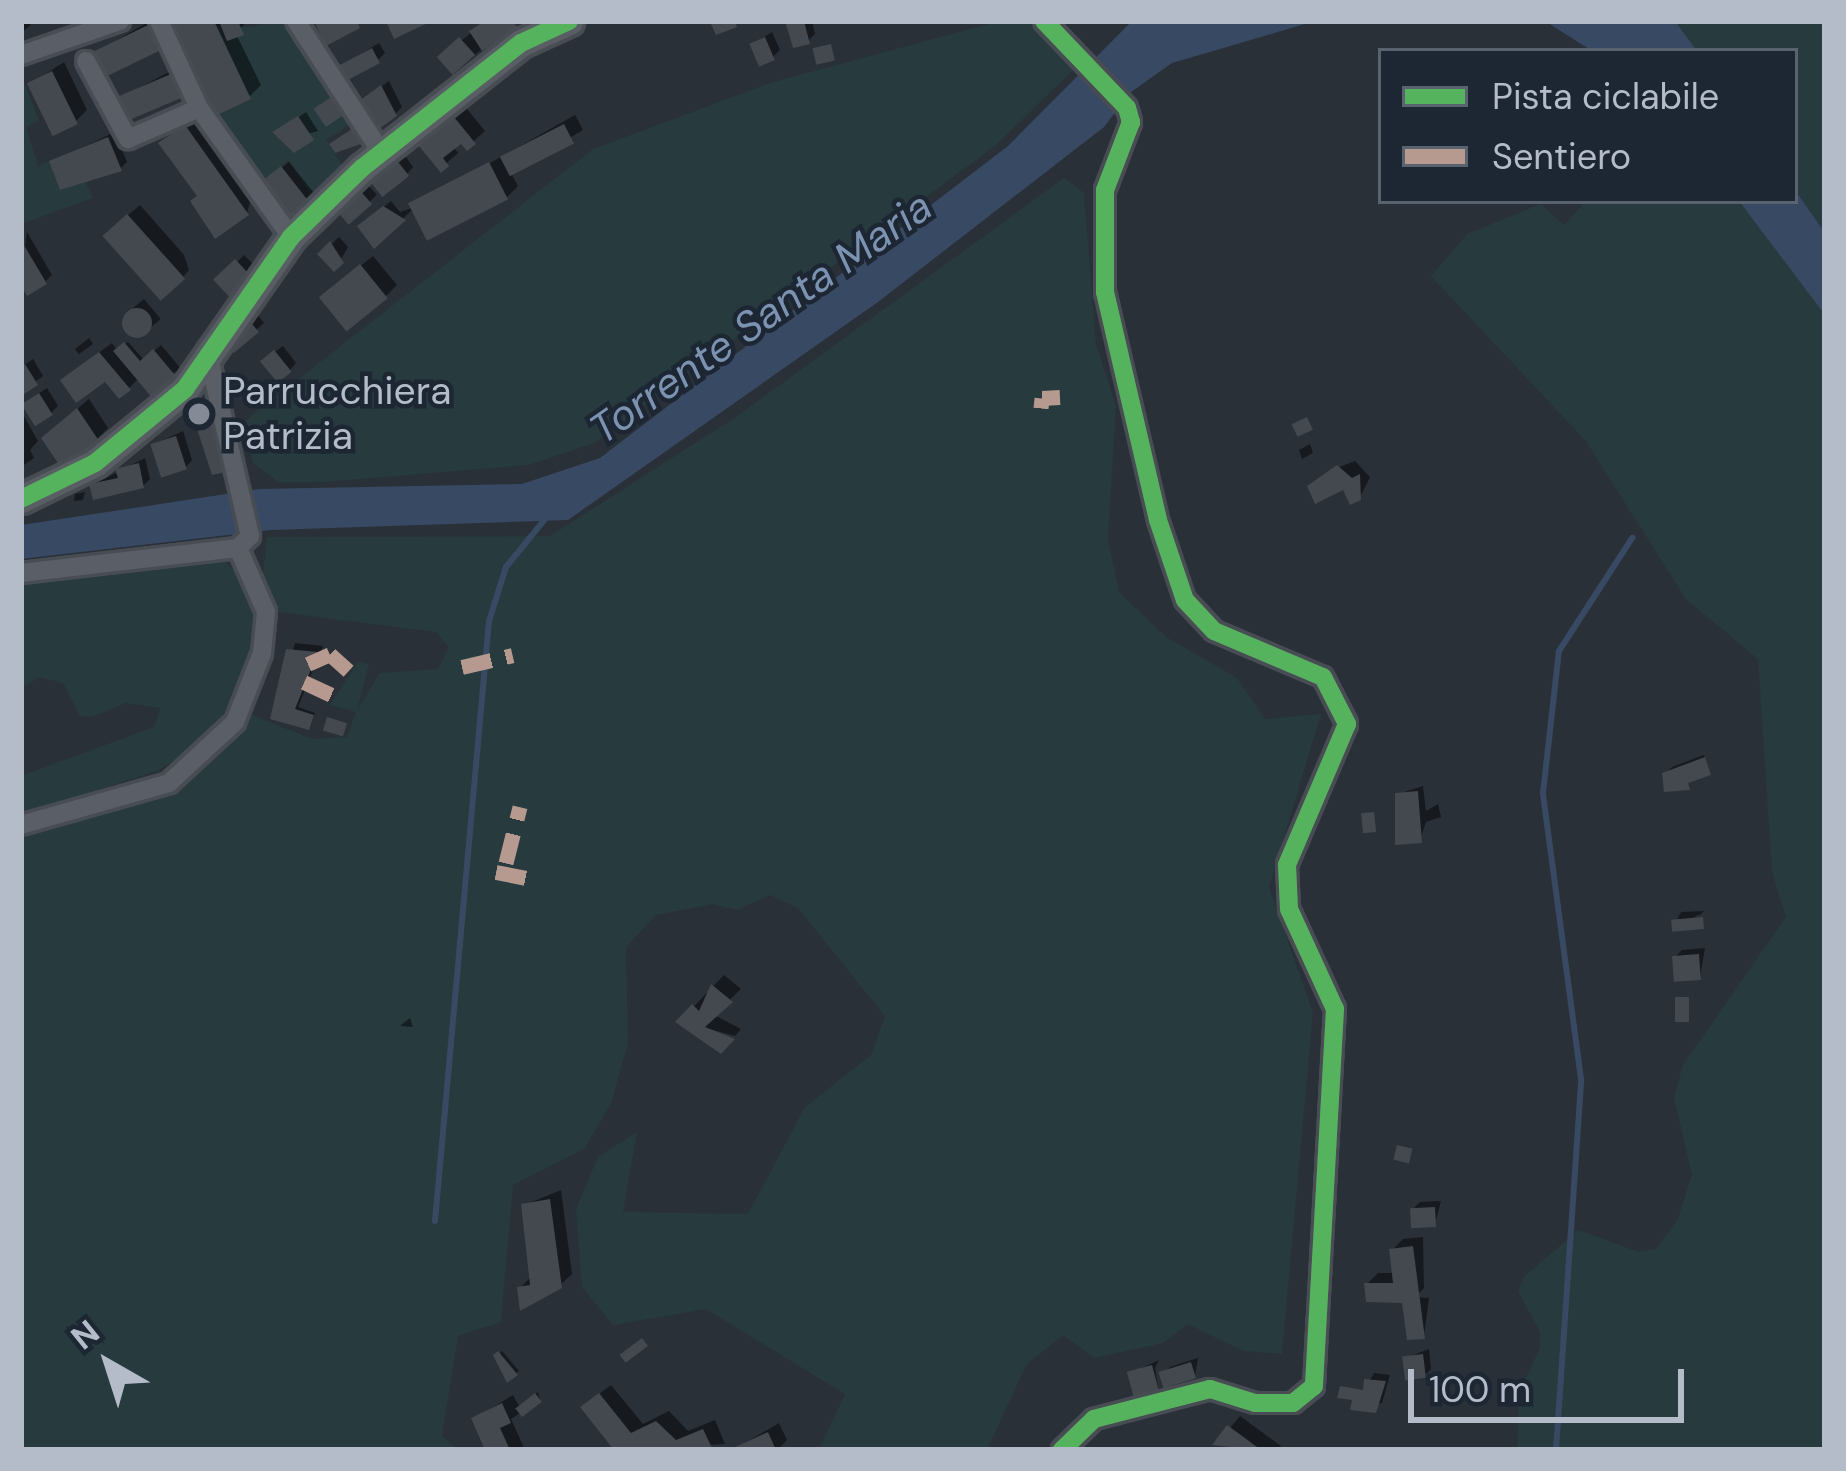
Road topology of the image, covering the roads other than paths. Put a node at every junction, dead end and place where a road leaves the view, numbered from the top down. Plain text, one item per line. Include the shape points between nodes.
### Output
1 (120, 21) edge
2 (159, 21) edge
3 (296, 21) edge
4 (569, 21) edge
5 (1048, 23) edge
6 (21, 55) edge
7 (86, 61) dead end
8 (199, 108) junction
9 (381, 152) junction
10 (291, 237) junction
11 (207, 350) junction
12 (21, 499) edge
13 (244, 542) junction
14 (21, 573) edge
15 (21, 825) edge
16 (1062, 1450) edge

1 - 6 street
2 - 8 street
3 - 9 street
4 - 9 street via 520,43
5 - 16 street via 1127,108 1122,159 1105,190 1106,292 1185,600 1214,631 1323,677 1347,724 1287,865 1289,909 1335,1009 1314,1387 1293,1402 1255,1403 1210,1389 1094,1419
7 - 8 street via 128,140
8 - 10 street
9 - 10 street
10 - 11 street
11 - 12 street via 185,389 94,463
11 - 13 street via 244,486
13 - 14 street
13 - 15 street via 266,612 262,653 235,722 169,783

